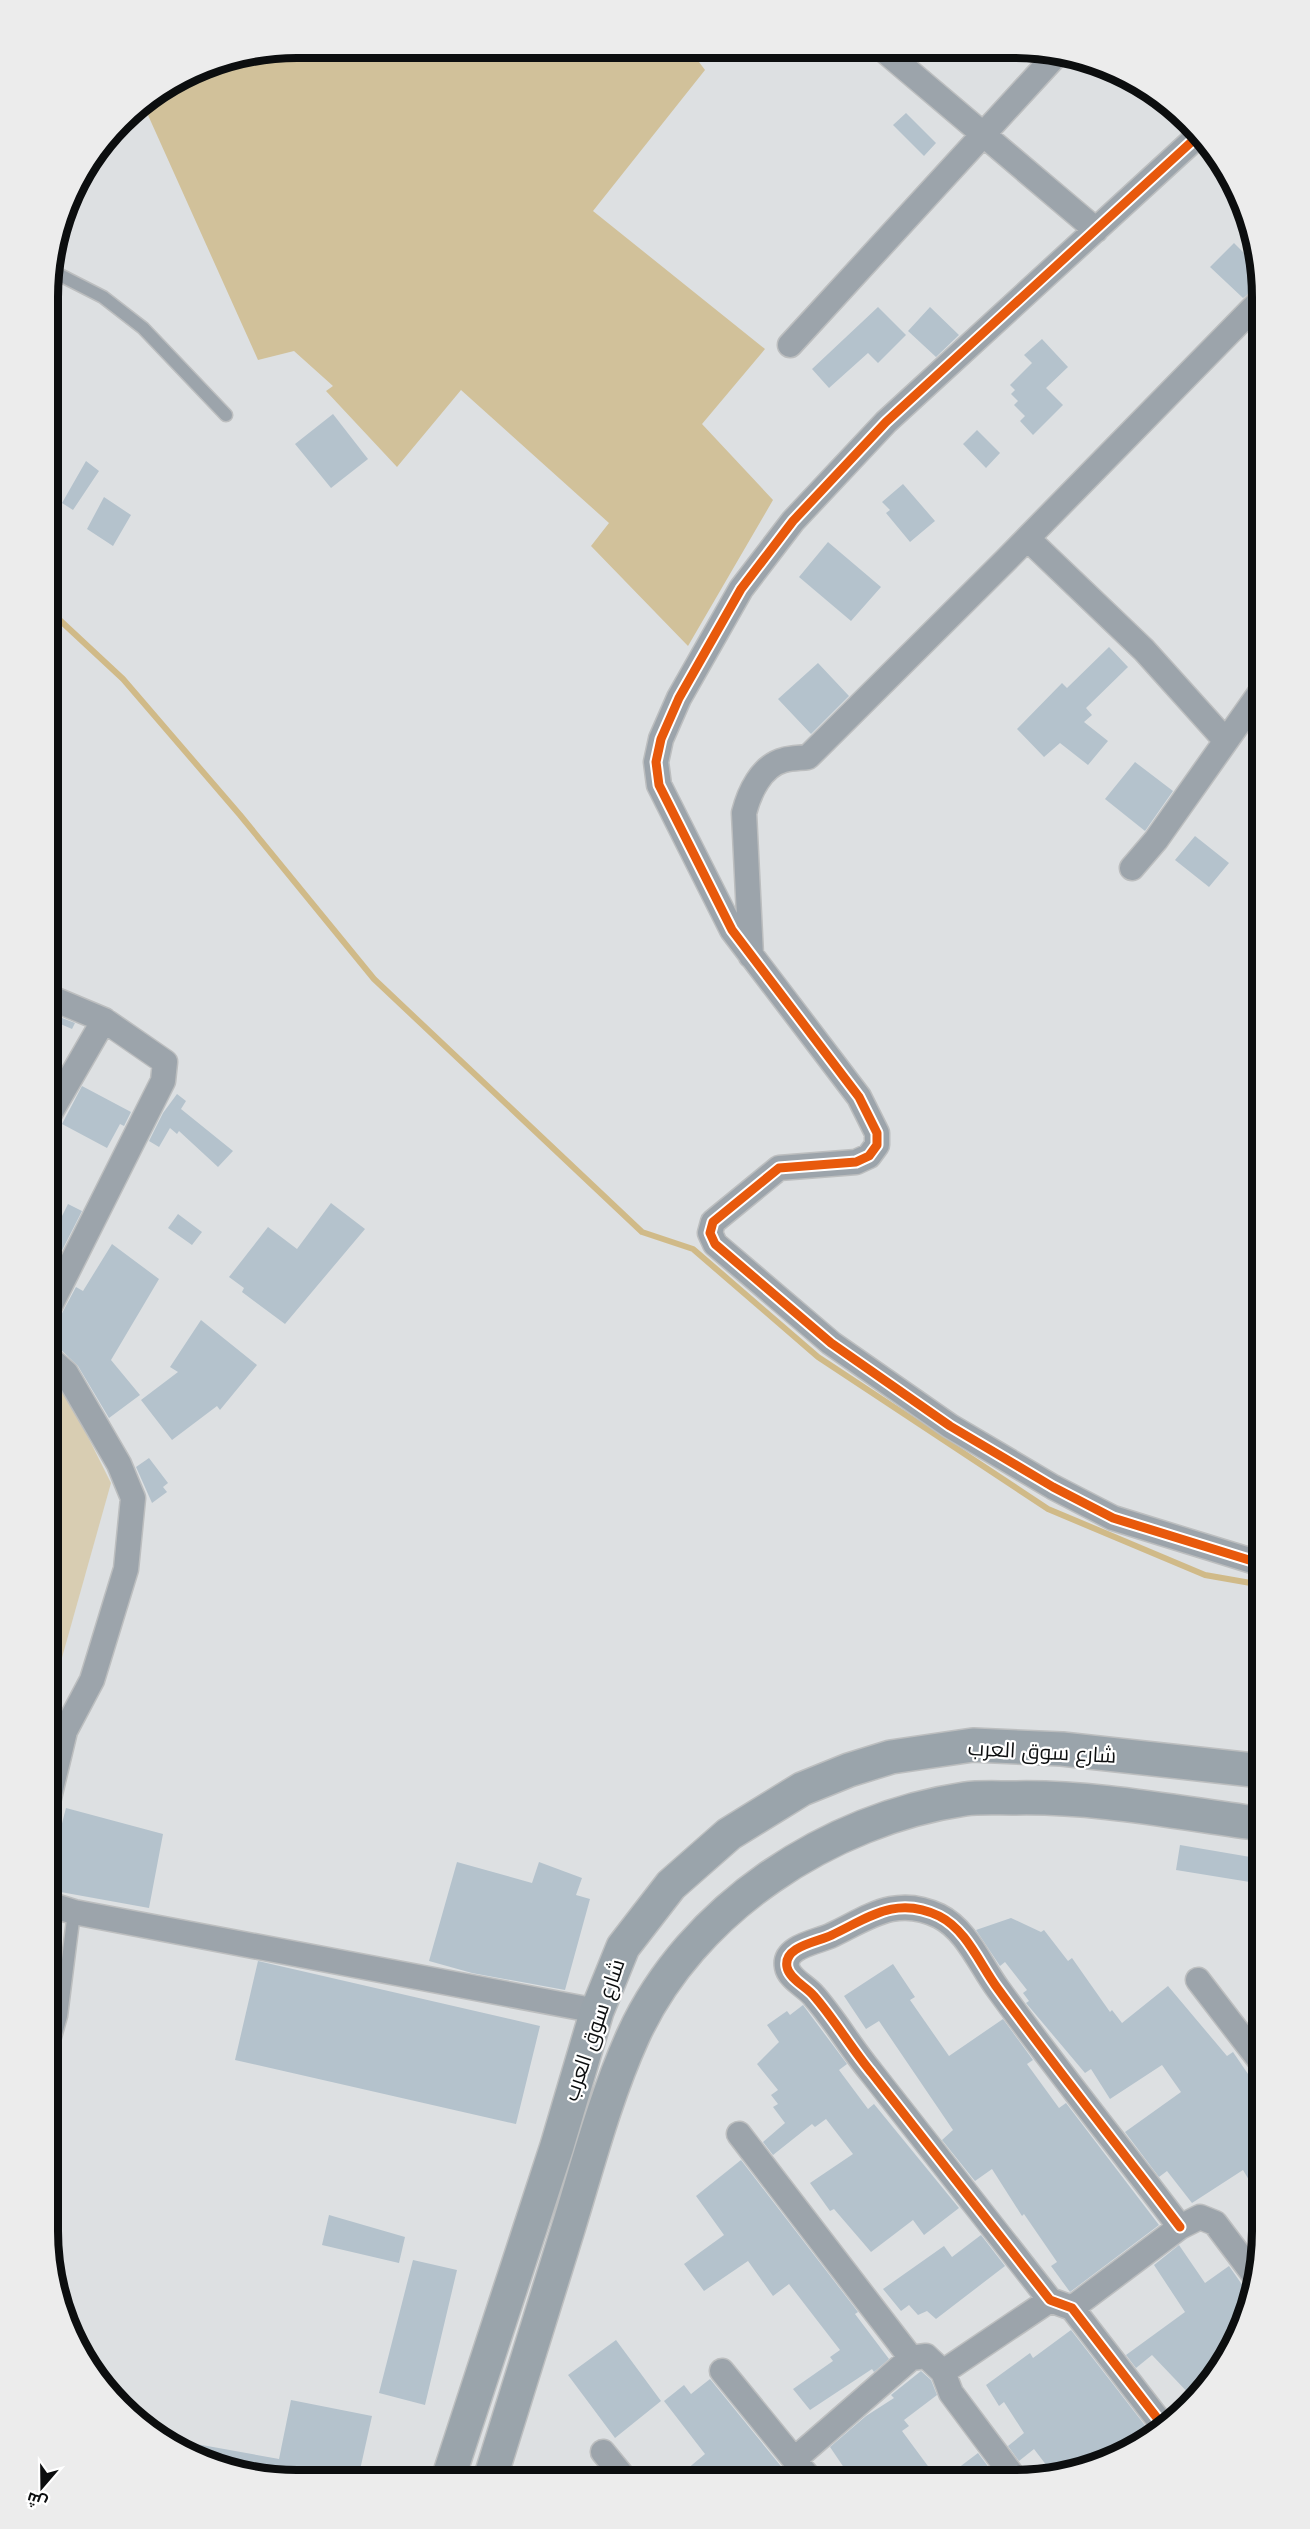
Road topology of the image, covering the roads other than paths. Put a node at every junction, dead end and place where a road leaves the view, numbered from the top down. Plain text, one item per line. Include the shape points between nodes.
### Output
1 (894, 59) edge
2 (1050, 62) edge
3 (982, 132) junction
4 (1193, 141) edge
5 (1096, 230) junction
6 (60, 275) edge
7 (1252, 309) edge
8 (790, 345) dead end
9 (226, 415) dead end
10 (1028, 539) junction
11 (1252, 704) edge
12 (1226, 741) junction
13 (1132, 868) dead end
14 (751, 956) junction
15 (58, 1002) edge
16 (104, 1020) junction
17 (58, 1099) edge
18 (58, 1290) edge
19 (58, 1366) edge
20 (1252, 1561) edge
21 (58, 1758) edge
22 (1252, 1770) edge
23 (1252, 1823) edge
24 (58, 1907) edge
25 (74, 1912) junction
26 (1198, 1980) dead end
27 (597, 2011) junction
28 (58, 2027) edge
29 (1252, 2049) edge
30 (739, 2134) dead end
31 (1180, 2227) junction
32 (1248, 2267) edge
33 (1061, 2304) junction
34 (911, 2358) junction
35 (722, 2371) dead end
36 (943, 2372) junction
37 (1159, 2421) edge
38 (603, 2452) dead end
39 (795, 2459) junction
40 (451, 2470) edge
41 (493, 2470) edge
42 (618, 2470) edge
43 (803, 2470) edge
44 (1009, 2470) edge

1 - 3 street
2 - 3 street
3 - 5 street
3 - 8 street
4 - 5 street
5 - 14 street via 886,422 793,520 741,589 679,699 661,739 656,762 659,785 732,930
6 - 9 lane via 103,297 143,327
7 - 10 street
10 - 12 street via 1144,650
10 - 14 street via 808,757 782,760 760,777 748,794 744,813
11 - 12 street
12 - 13 street
14 - 20 street via 858,1097 877,1133 877,1145 869,1156 856,1162 778,1168 713,1222 710,1233 715,1244 831,1343 951,1426 1053,1487 1113,1518
15 - 16 street
16 - 17 street
16 - 18 street via 165,1062 163,1081
19 - 21 street via 66,1373 119,1464 133,1498 126,1569 92,1680 64,1731
22 - 27 main road, شارع سوق العرب via 1062,1749 973,1745 891,1757 849,1770 802,1789 729,1834 671,1886 623,1947
23 - 41 main road via 1059,1797 966,1799 877,1820 844,1833 808,1851 731,1906 672,1972 634,2035 604,2112
24 - 25 street
25 - 27 street
25 - 28 lane
26 - 29 street
27 - 40 main road, شارع سوق العرب
30 - 34 street
31 - 32 street via 1200,2217 1215,2223
31 - 33 street
31 - 33 street via 949,1923 914,1908 894,1907 859,1919 789,1955 789,1973 814,1996 848,2044
33 - 36 street
33 - 37 street
34 - 36 street via 926,2356
34 - 39 street
35 - 39 street
36 - 44 street via 951,2393
38 - 42 street
39 - 43 street

